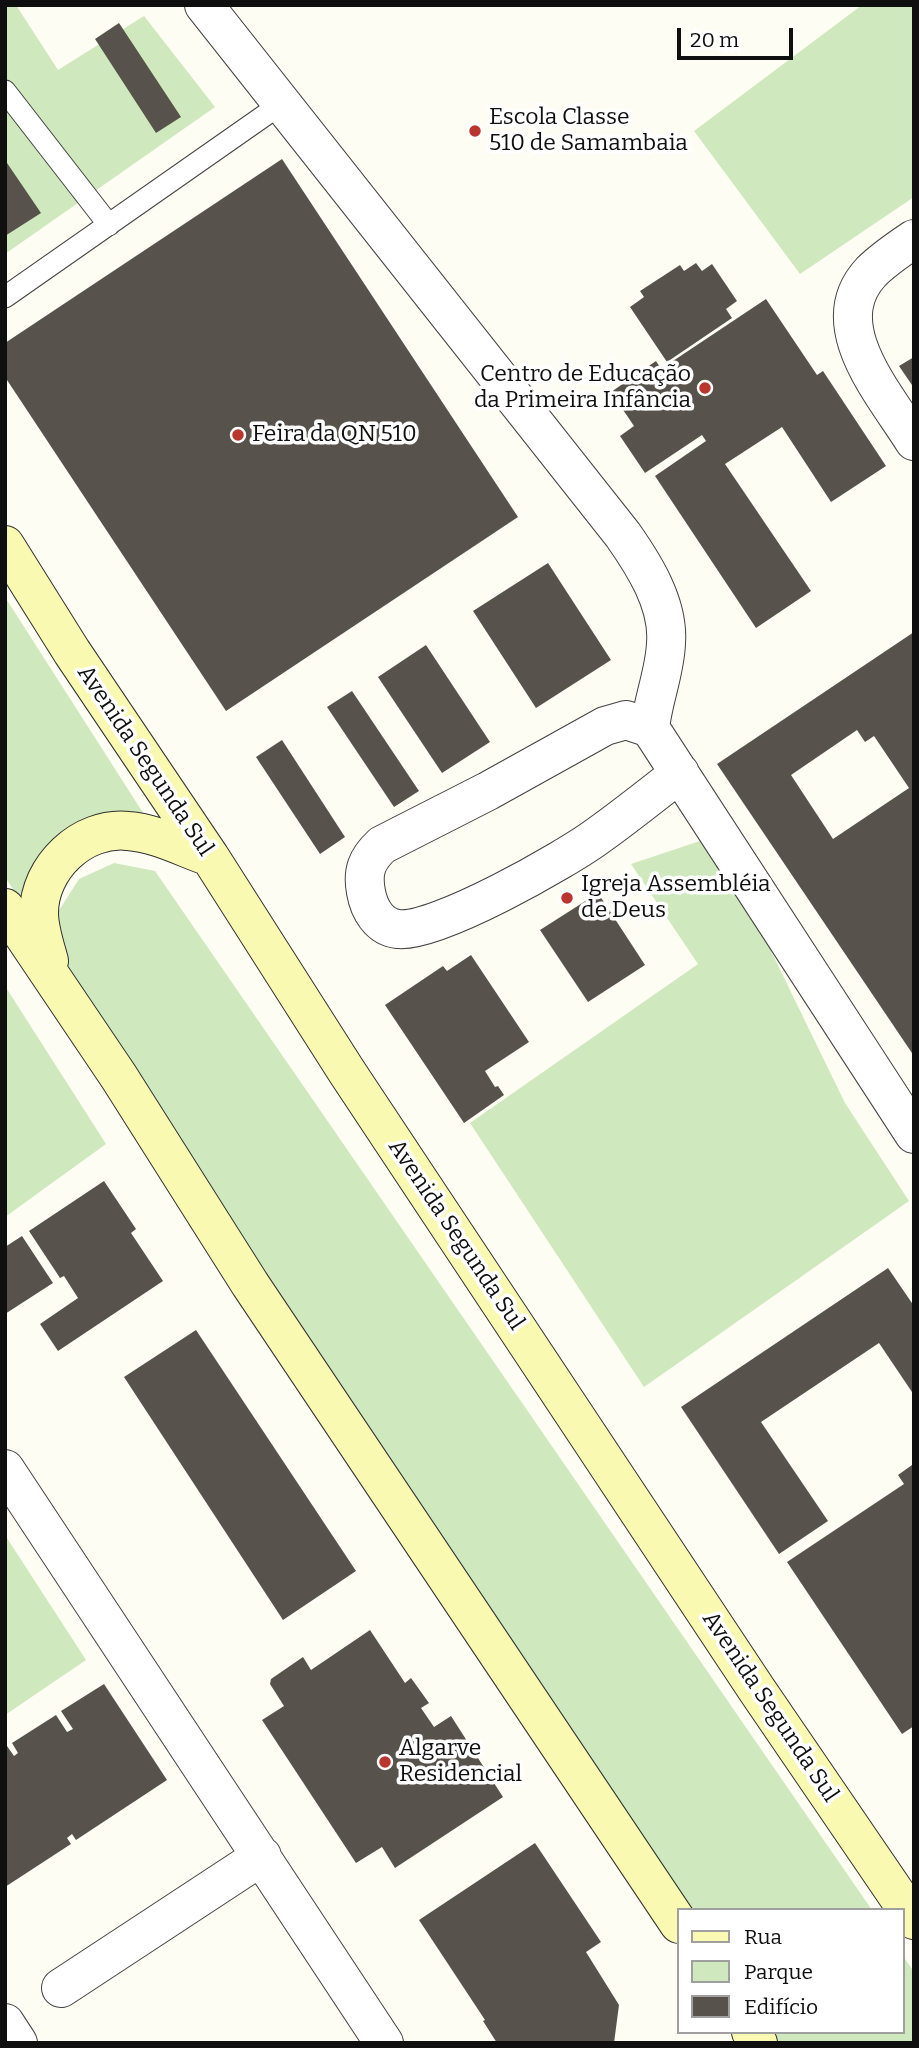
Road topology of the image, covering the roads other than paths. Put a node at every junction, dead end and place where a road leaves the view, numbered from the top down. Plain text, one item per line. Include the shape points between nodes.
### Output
1 (204, 5) edge
2 (5, 91) edge
3 (281, 104) junction
4 (108, 225) junction
5 (914, 239) edge
6 (5, 297) edge
7 (914, 441) edge
8 (5, 545) edge
9 (650, 727) junction
10 (680, 773) junction
11 (210, 858) junction
12 (5, 908) edge
13 (55, 979) junction
14 (914, 1134) edge
15 (5, 1469) edge
16 (262, 1856) junction
17 (914, 1920) edge
18 (678, 1923) edge
19 (61, 1988) dead end
20 (5, 2023) edge
21 (18, 2043) edge
22 (384, 2043) edge

1 - 3 street
2 - 4 lane
3 - 4 lane
3 - 9 street via 623,534 650,576 667,641
4 - 6 lane
5 - 7 street via 869,274 852,307 852,326 862,357
8 - 11 main road, Avenida Segunda Sul
9 - 10 street
9 - 10 street via 626,720 605,726 382,845 371,855 363,879 371,910 397,929 414,929 454,915 597,837
10 - 14 street
11 - 13 main road via 125,830 79,843 50,872 42,891 39,914
11 - 17 main road, Avenida Segunda Sul via 347,1072
12 - 13 main road
13 - 18 main road via 250,1284
15 - 16 street
16 - 19 street
16 - 22 street
20 - 21 street

